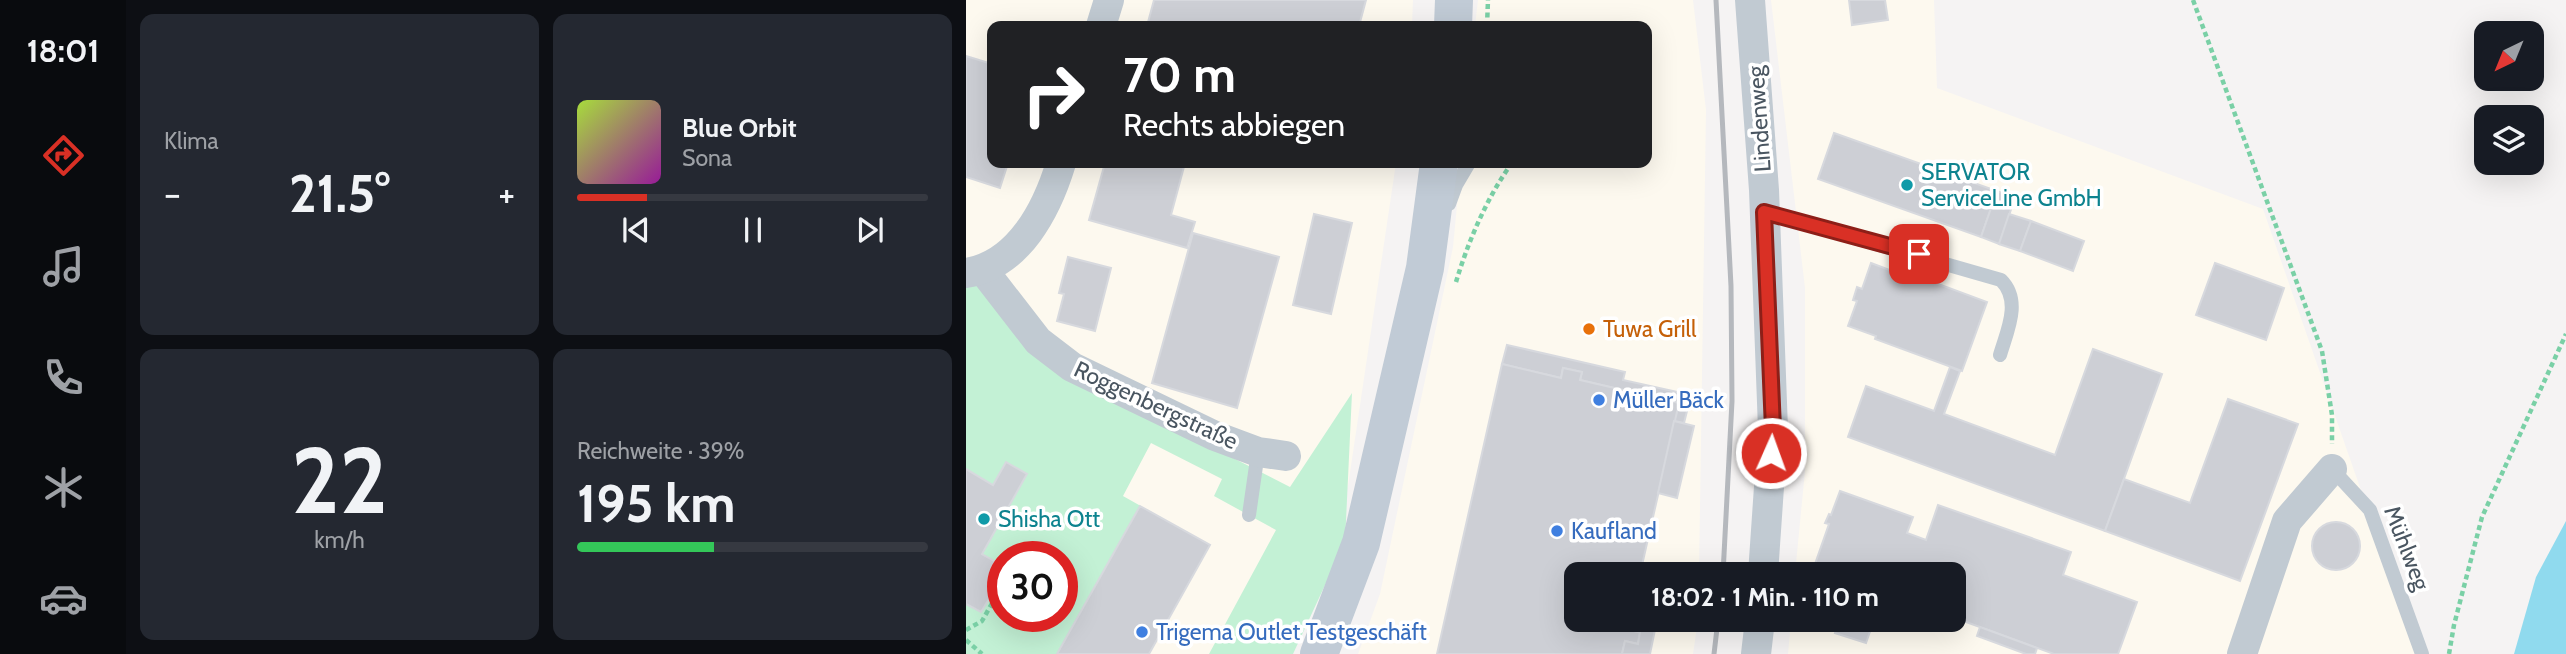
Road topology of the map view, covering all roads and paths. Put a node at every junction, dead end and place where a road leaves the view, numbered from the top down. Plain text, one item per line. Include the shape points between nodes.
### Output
1 (1109, 0) edge
2 (1454, 0) edge
3 (1488, 0) edge
4 (1750, 0) edge
5 (2193, 0) edge
6 (1103, 21) edge
7 (1453, 21) edge
8 (1488, 21) edge
9 (1059, 168) edge
10 (1439, 168) edge
11 (1466, 168) edge
12 (1764, 212) junction
13 (1425, 268) junction
14 (975, 272) edge
15 (2566, 334) edge
16 (2000, 355) dead end
17 (1272, 454) joint
18 (2332, 469) junction
19 (1250, 515) dead end
20 (1764, 562) edge
21 (987, 612) edge
22 (966, 630) edge
23 (1759, 632) edge
24 (966, 640) edge
25 (982, 654) edge
26 (1319, 654) edge
27 (1756, 654) edge
28 (2242, 654) edge
29 (2422, 654) edge
30 (2449, 654) edge

1 - 6 street
2 - 7 main road
3 - 8 path
4 - 12 street, Lindenweg
5 - 18 path via 2322,351 2332,415
9 - 14 street via 1041,214 1027,233 1012,251
10 - 13 main road
11 - 13 lane via 1455,185
12 - 16 lane via 2001,280 2010,293 2012,312
12 - 20 street, Lindenweg via 1773,429
13 - 26 main road via 1361,543
14 - 17 street, Roggenbergstraße via 1038,341 1072,368 1214,436
15 - 30 path via 2482,517
17 - 19 lane
18 - 28 street via 2287,521
18 - 29 lane, Mühlweg via 2370,510
21 - 22 path
23 - 27 street
24 - 25 path

